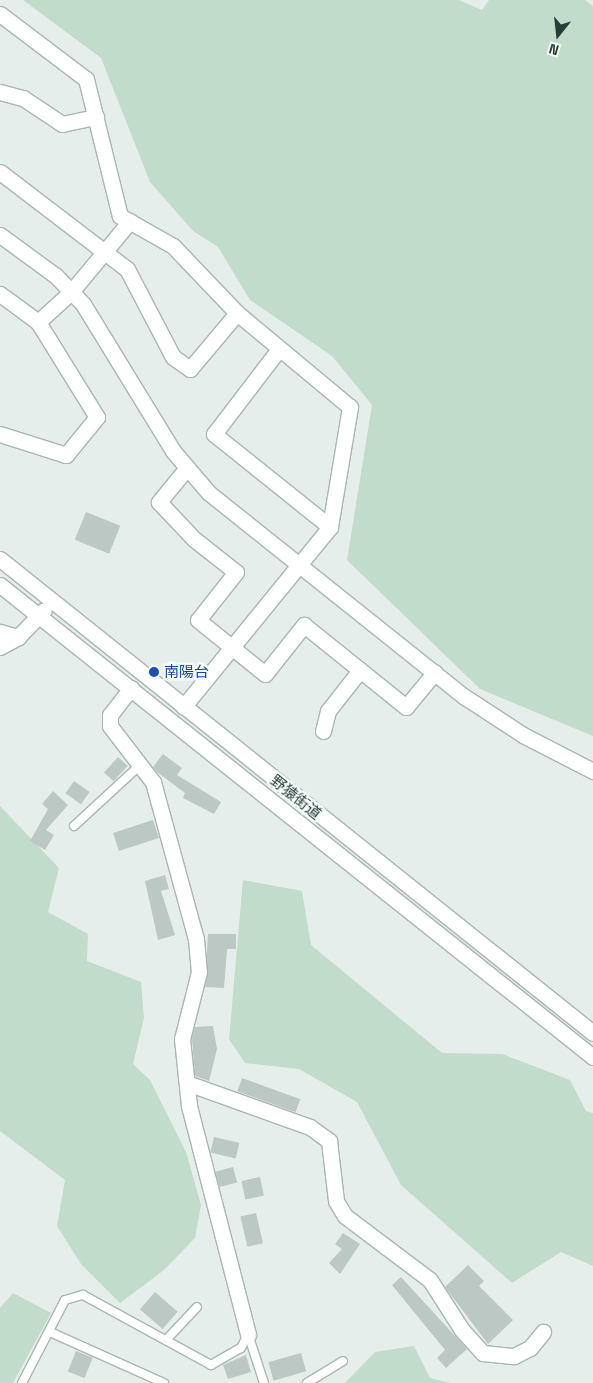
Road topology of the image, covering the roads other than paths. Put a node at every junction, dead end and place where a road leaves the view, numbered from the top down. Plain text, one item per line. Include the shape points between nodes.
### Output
1 (0, 14) edge
2 (0, 92) edge
3 (96, 117) junction
4 (0, 172) edge
5 (130, 222) junction
6 (0, 235) edge
7 (104, 251) junction
8 (71, 292) junction
9 (0, 294) edge
10 (237, 313) junction
11 (38, 322) junction
12 (279, 349) junction
13 (0, 434) edge
14 (186, 469) junction
15 (330, 527) junction
16 (0, 560) edge
17 (298, 562) junction
18 (0, 585) edge
19 (51, 602) junction
20 (38, 617) junction
21 (0, 632) edge
22 (18, 637) junction
23 (0, 647) edge
24 (231, 647) junction
25 (360, 670) junction
26 (435, 672) junction
27 (131, 688) junction
28 (184, 707) junction
29 (323, 731) dead end
30 (140, 765) junction
31 (593, 771) edge
32 (74, 826) dead end
33 (593, 1034) edge
34 (593, 1057) edge
35 (187, 1083) junction
36 (196, 1306) dead end
37 (50, 1332) junction
38 (543, 1332) dead end
39 (248, 1334) junction
40 (166, 1340) junction
41 (343, 1361) dead end
42 (22, 1383) edge
43 (164, 1383) edge
44 (264, 1383) edge
45 (307, 1383) edge

1 - 3 street via 86,79
2 - 3 street via 23,98 62,124
3 - 5 street via 120,216
4 - 7 street
5 - 7 street
5 - 10 street via 173,246
6 - 8 street
7 - 8 street
7 - 10 street via 127,268 173,357 190,369
8 - 11 street
8 - 14 street
9 - 11 street
10 - 12 street
11 - 13 street via 96,416 66,455
12 - 15 street via 350,407
12 - 15 street via 214,434
14 - 17 street via 209,493
14 - 24 street via 159,502 194,539 236,572 198,620
15 - 17 street
16 - 19 street, 野猿街道
17 - 24 street
17 - 26 street
18 - 20 street, 野猿街道
19 - 20 street
19 - 28 street, 野猿街道
20 - 22 street
20 - 27 street, 野猿街道
21 - 22 street
22 - 23 street
24 - 25 street via 266,674 304,625
24 - 28 street
25 - 26 street via 406,707
25 - 29 street via 328,711
26 - 31 street via 523,735
27 - 30 street via 110,715 110,726
27 - 34 street, 野猿街道
28 - 33 street, 野猿街道
30 - 32 lane
30 - 35 street via 153,782 196,939 199,972 182,1039
35 - 38 street via 310,1127 329,1141 336,1201 345,1216 430,1280 462,1330 483,1353 514,1356 530,1348
35 - 39 street via 201,1157
36 - 40 lane
37 - 40 lane via 65,1300 83,1295
37 - 42 lane
37 - 43 lane
39 - 40 lane via 241,1348 211,1365
39 - 44 lane
41 - 45 lane

